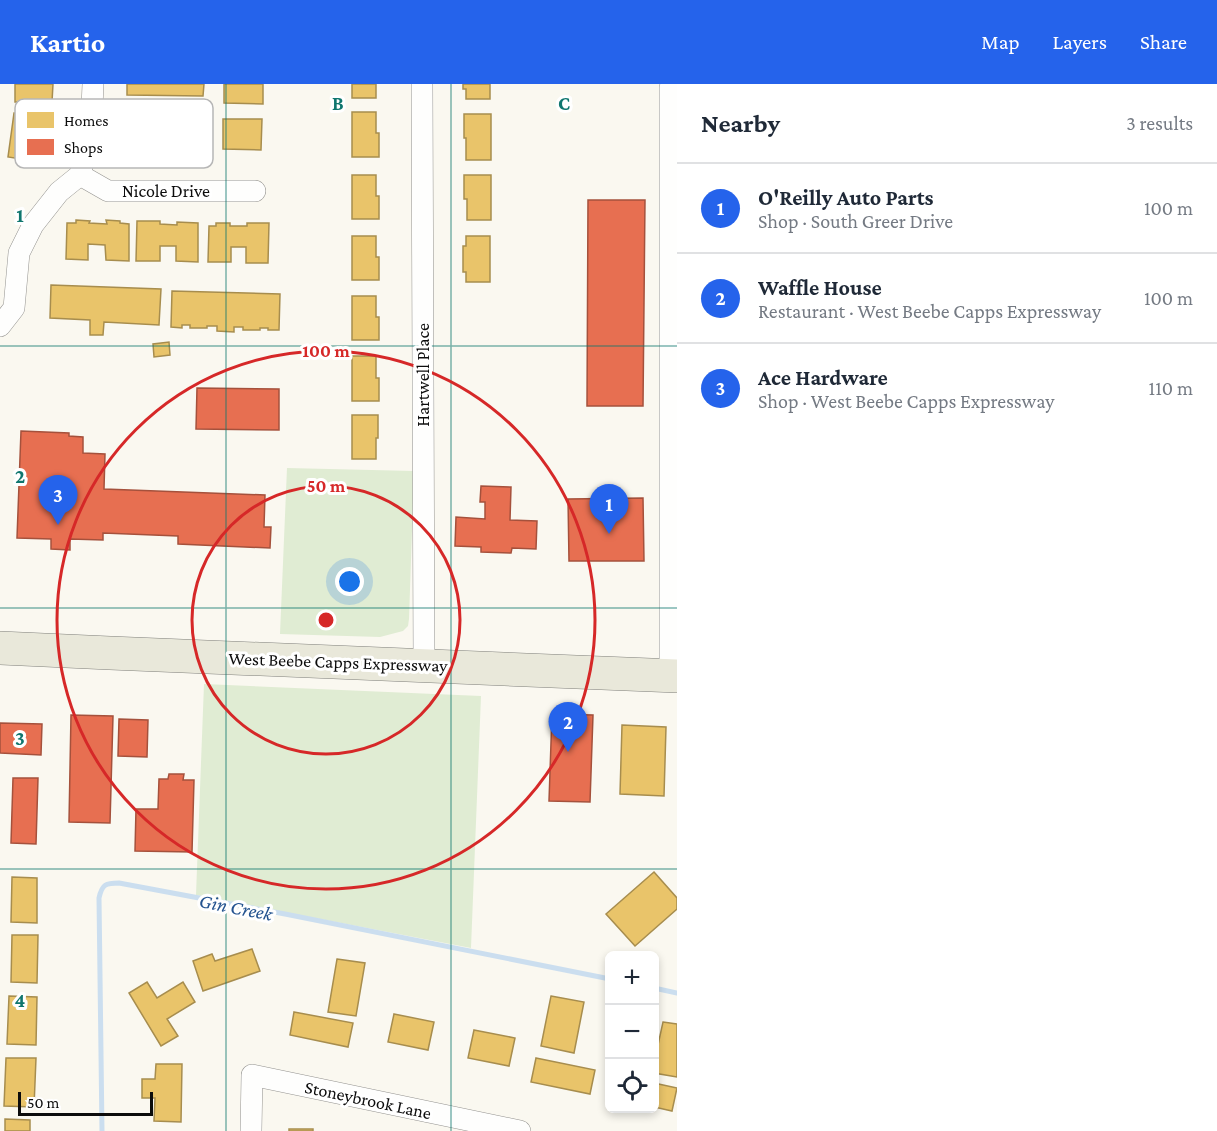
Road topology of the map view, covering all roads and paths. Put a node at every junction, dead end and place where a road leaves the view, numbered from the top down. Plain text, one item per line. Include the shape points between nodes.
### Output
1 (93, 84) edge
2 (422, 84) edge
3 (670, 88) dead end
4 (92, 99) edge
5 (82, 168) edge
6 (80, 175) junction
7 (255, 191) dead end
8 (0, 326) edge
9 (0, 648) edge
10 (424, 666) junction
11 (673, 675) edge
12 (251, 1131) edge
13 (520, 1131) edge

1 - 4 street
2 - 10 street, Hartwell Place
3 - 11 street
5 - 6 street
6 - 7 street, Nicole Drive via 108,191
6 - 8 street via 33,225 19,253 14,308
9 - 10 main road, West Beebe Capps Expressway
10 - 11 main road, West Beebe Capps Expressway
12 - 13 street, Stoneybrook Lane via 252,1076

